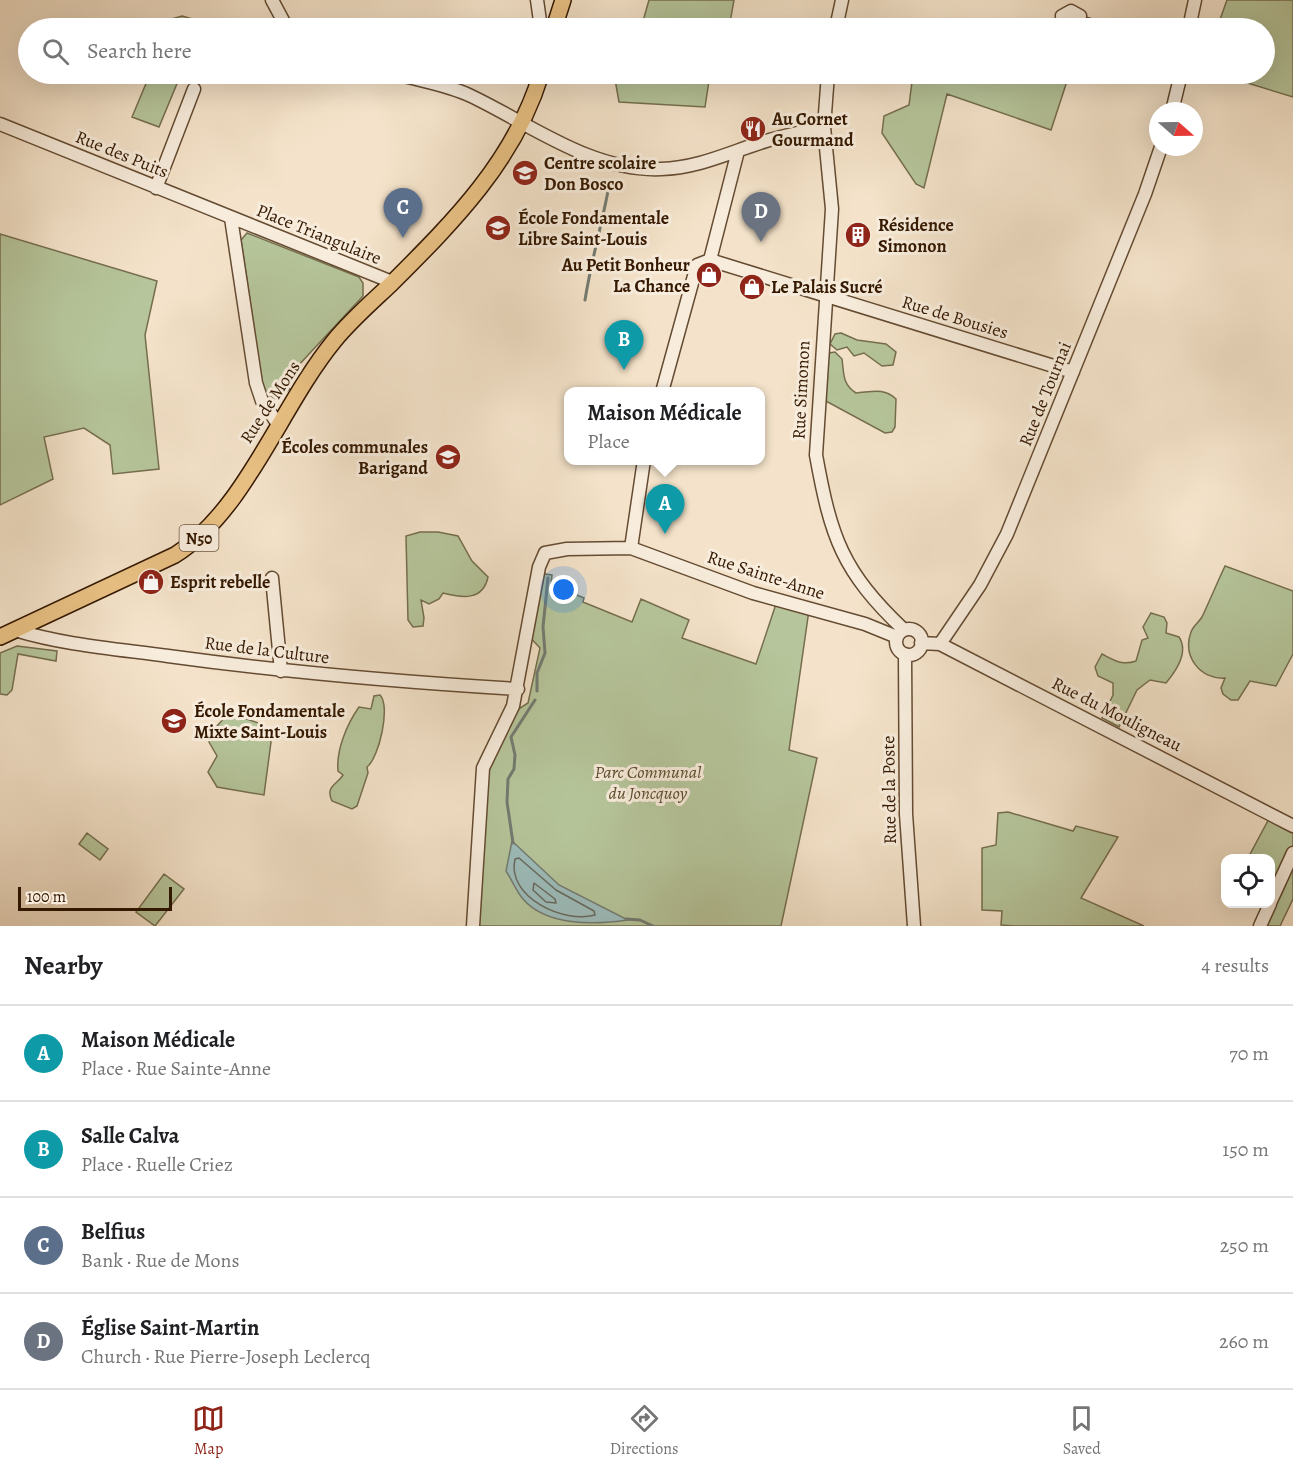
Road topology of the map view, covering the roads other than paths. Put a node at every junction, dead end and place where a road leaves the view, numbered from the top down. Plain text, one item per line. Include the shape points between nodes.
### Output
1 (272, 0) edge
2 (537, 0) edge
3 (563, 0) edge
4 (842, 0) edge
5 (1195, 0) edge
6 (282, 18) edge
7 (540, 18) edge
8 (557, 18) edge
9 (839, 18) edge
10 (1063, 18) edge
11 (1079, 18) edge
12 (1192, 18) edge
13 (431, 84) edge
14 (537, 84) edge
15 (827, 84) edge
16 (1179, 84) edge
17 (194, 89) dead end
18 (1174, 102) edge
19 (0, 123) edge
20 (522, 123) junction
21 (824, 127) junction
22 (738, 151) junction
23 (1158, 156) edge
24 (156, 188) junction
25 (231, 218) junction
26 (710, 260) junction
27 (392, 282) junction
28 (826, 296) junction
29 (1073, 372) junction
30 (663, 387) edge
31 (278, 424) junction
32 (643, 465) edge
33 (631, 548) junction
34 (272, 578) dead end
35 (15, 630) junction
36 (900, 634) junction
37 (0, 637) edge
38 (921, 643) junction
39 (940, 644) junction
40 (905, 654) junction
41 (281, 671) junction
42 (518, 689) junction
43 (1293, 826) edge
44 (1293, 853) edge
45 (1275, 892) edge
46 (1268, 908) edge
47 (473, 926) edge
48 (914, 926) edge
49 (1260, 926) edge

1 - 6 street
2 - 7 street
3 - 8 main road
4 - 9 street
5 - 12 street
10 - 11 street via 1068,12 1078,13
13 - 20 street via 469,95
14 - 20 main road, N50
15 - 21 street, Rue Simonon
16 - 18 street
17 - 24 street
19 - 24 street, Rue des Puits
20 - 22 street via 607,162 631,168 690,166
20 - 27 main road, Rue de Mons / N50 via 477,192
21 - 22 street
21 - 28 street, Rue Simonon via 832,205
22 - 26 street
23 - 29 street, Rue de Tournai
24 - 25 street, Rue des Puits
25 - 27 street, Place Triangulaire
25 - 31 street, Place Triangulaire via 256,383
26 - 28 street, Rue de Bousies
26 - 30 street via 698,265
27 - 31 main road, Rue de Mons / N50 via 334,341
28 - 29 street, Rue de Bousies
28 - 36 street, Rue Simonon via 816,454 822,494 841,552 856,579
29 - 39 street, Rue de Tournai via 1003,543
31 - 35 main road, Rue de Mons / N50 via 228,507 195,542 129,578
32 - 33 street
33 - 36 street, Rue Sainte-Anne via 753,593
33 - 42 street, Rue Sainte-Anne via 545,553 539,567
34 - 41 street
35 - 37 main road, Rue de Mons / N50
35 - 41 street, Rue de la Culture via 55,640
36 - 38 street via 915,631
36 - 40 street via 898,649
38 - 39 street, Rue du Mouligneau
38 - 40 street via 917,651
39 - 43 street, Rue du Mouligneau
40 - 48 street, Rue de la Poste via 906,813
41 - 42 street, Rue de la Culture
42 - 47 street via 483,768
44 - 45 street
46 - 49 street

